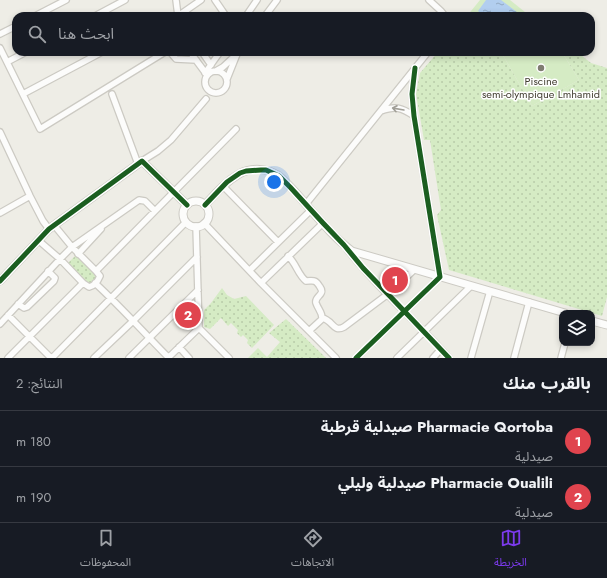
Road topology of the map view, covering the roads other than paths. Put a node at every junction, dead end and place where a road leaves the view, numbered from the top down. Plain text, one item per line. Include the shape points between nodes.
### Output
1 (66, 0) edge
2 (125, 0) edge
3 (176, 0) edge
4 (201, 0) edge
5 (215, 0) edge
6 (257, 0) edge
7 (277, 0) edge
8 (429, 0) edge
9 (43, 12) edge
10 (102, 12) edge
11 (178, 12) edge
12 (184, 12) edge
13 (223, 12) edge
14 (249, 12) edge
15 (268, 12) edge
16 (441, 12) edge
17 (12, 28) edge
18 (0, 34) edge
19 (0, 48) edge
20 (18, 56) edge
21 (94, 56) edge
22 (159, 56) edge
23 (173, 56) edge
24 (193, 56) edge
25 (205, 56) edge
26 (217, 56) edge
27 (235, 56) edge
28 (237, 56) edge
29 (425, 56) edge
30 (196, 60) junction
31 (7, 62) junction
32 (211, 65) junction
33 (415, 68) junction
34 (216, 71) junction
35 (206, 74) junction
36 (227, 79) junction
37 (206, 86) junction
38 (218, 93) junction
39 (23, 94) junction
40 (112, 94) dead end
41 (206, 99) junction
42 (380, 111) junction
43 (414, 116) junction
44 (236, 129) dead end
45 (0, 132) edge
46 (140, 162) junction
47 (223, 186) junction
48 (174, 192) junction
49 (30, 196) junction
50 (306, 204) junction
51 (187, 205) junction
52 (205, 205) junction
53 (155, 210) junction
54 (311, 210) junction
55 (0, 213) edge
56 (186, 222) junction
57 (204, 222) junction
58 (322, 223) junction
59 (102, 225) junction
60 (196, 226) junction
61 (52, 227) junction
62 (38, 240) junction
63 (278, 242) junction
64 (344, 245) junction
65 (72, 247) junction
66 (78, 254) junction
67 (288, 256) junction
68 (197, 257) junction
69 (60, 259) junction
70 (250, 270) junction
71 (414, 270) junction
72 (48, 271) junction
73 (96, 271) junction
74 (440, 277) junction
75 (0, 281) edge
76 (261, 282) junction
77 (83, 283) junction
78 (95, 283) junction
79 (471, 286) junction
80 (198, 290) junction
81 (490, 291) junction
82 (388, 294) junction
83 (111, 298) junction
84 (529, 302) junction
85 (18, 304) junction
86 (559, 311) edge
87 (405, 312) junction
88 (8, 315) junction
89 (322, 318) junction
90 (133, 321) junction
91 (595, 322) edge
92 (0, 324) edge
93 (607, 325) edge
94 (199, 328) junction
95 (308, 331) junction
96 (424, 331) junction
97 (30, 336) junction
98 (149, 338) junction
99 (564, 346) edge
100 (179, 347) junction
101 (441, 350) junction
102 (8, 358) edge
103 (51, 358) edge
104 (94, 358) edge
105 (128, 358) edge
106 (168, 358) edge
107 (189, 358) edge
108 (229, 358) edge
109 (336, 358) edge
110 (356, 358) edge
111 (397, 358) edge
112 (433, 358) edge
113 (449, 358) edge
114 (471, 358) edge
115 (514, 358) edge
116 (561, 358) edge

1 - 9 street
2 - 10 street
3 - 11 street
4 - 12 street
5 - 13 street
6 - 14 street
7 - 15 street
8 - 16 street
17 - 18 street
19 - 31 street
20 - 31 street
21 - 39 street
22 - 39 street via 40,129
23 - 30 street via 176,59
24 - 30 street
25 - 32 street
26 - 32 street
27 - 34 street
28 - 36 street
29 - 33 street
30 - 35 street
31 - 39 street
32 - 35 street
33 - 42 street
33 - 43 street via 412,94
34 - 35 street
34 - 36 street via 223,73
35 - 37 street
36 - 38 street via 226,86
37 - 38 street via 212,92
37 - 41 street
38 - 41 street
40 - 46 street
41 - 46 street via 171,140
43 -> 42 street via 396,108
42 - 50 street
43 - 74 street
44 - 48 street
45 - 49 street
46 - 48 street
46 - 61 street
47 - 50 street via 246,171 266,170 279,176
47 - 52 street
47 - 63 street
48 - 51 street
48 - 53 street
49 - 55 street
49 - 61 street via 43,221
50 - 54 street
51 - 52 street via 195,201
51 - 56 street via 183,213
52 - 57 street via 208,214
53 - 59 street via 145,201 139,200
53 - 73 street
54 - 58 street
54 - 63 street
56 - 60 street
56 - 83 street
57 - 60 street
57 - 70 street
58 - 64 street
58 - 67 street
59 - 65 street
59 - 66 street via 101,230
60 - 68 street
61 - 62 street
61 - 65 street
62 - 69 street
62 - 75 street
63 - 70 street
64 - 71 street via 358,254
64 - 82 street
65 - 66 street
65 - 69 street
66 - 73 street
67 - 76 street
67 - 89 street via 305,280 315,281 322,289 316,303
68 - 80 street
68 - 90 street
69 - 72 street
69 - 77 street
70 - 76 street
71 - 74 street
71 - 82 street
72 - 85 street
72 - 85 street via 55,278 54,281 27,307
73 - 78 street via 100,276
74 - 79 street
74 - 87 street
76 - 95 street
77 - 78 street via 89,287
77 - 97 street
78 - 83 street
79 - 81 street
79 - 96 street
80 - 94 street
80 - 98 street
81 - 84 street
81 - 114 street
82 - 87 street
82 - 89 street via 340,329
83 - 90 street
83 - 103 street
84 - 86 street
84 - 115 street
85 - 88 street
87 - 96 street
87 - 110 street
88 - 92 street
88 - 97 street
89 - 95 street
90 - 98 street
90 - 104 street
91 - 93 street
94 - 100 street
94 - 108 street
95 - 109 street
96 - 101 street
96 - 111 street
97 - 102 street
97 - 103 street
98 - 105 street
98 - 106 street
99 - 116 street
100 - 106 street
100 - 107 street
101 - 112 street
101 - 113 street

